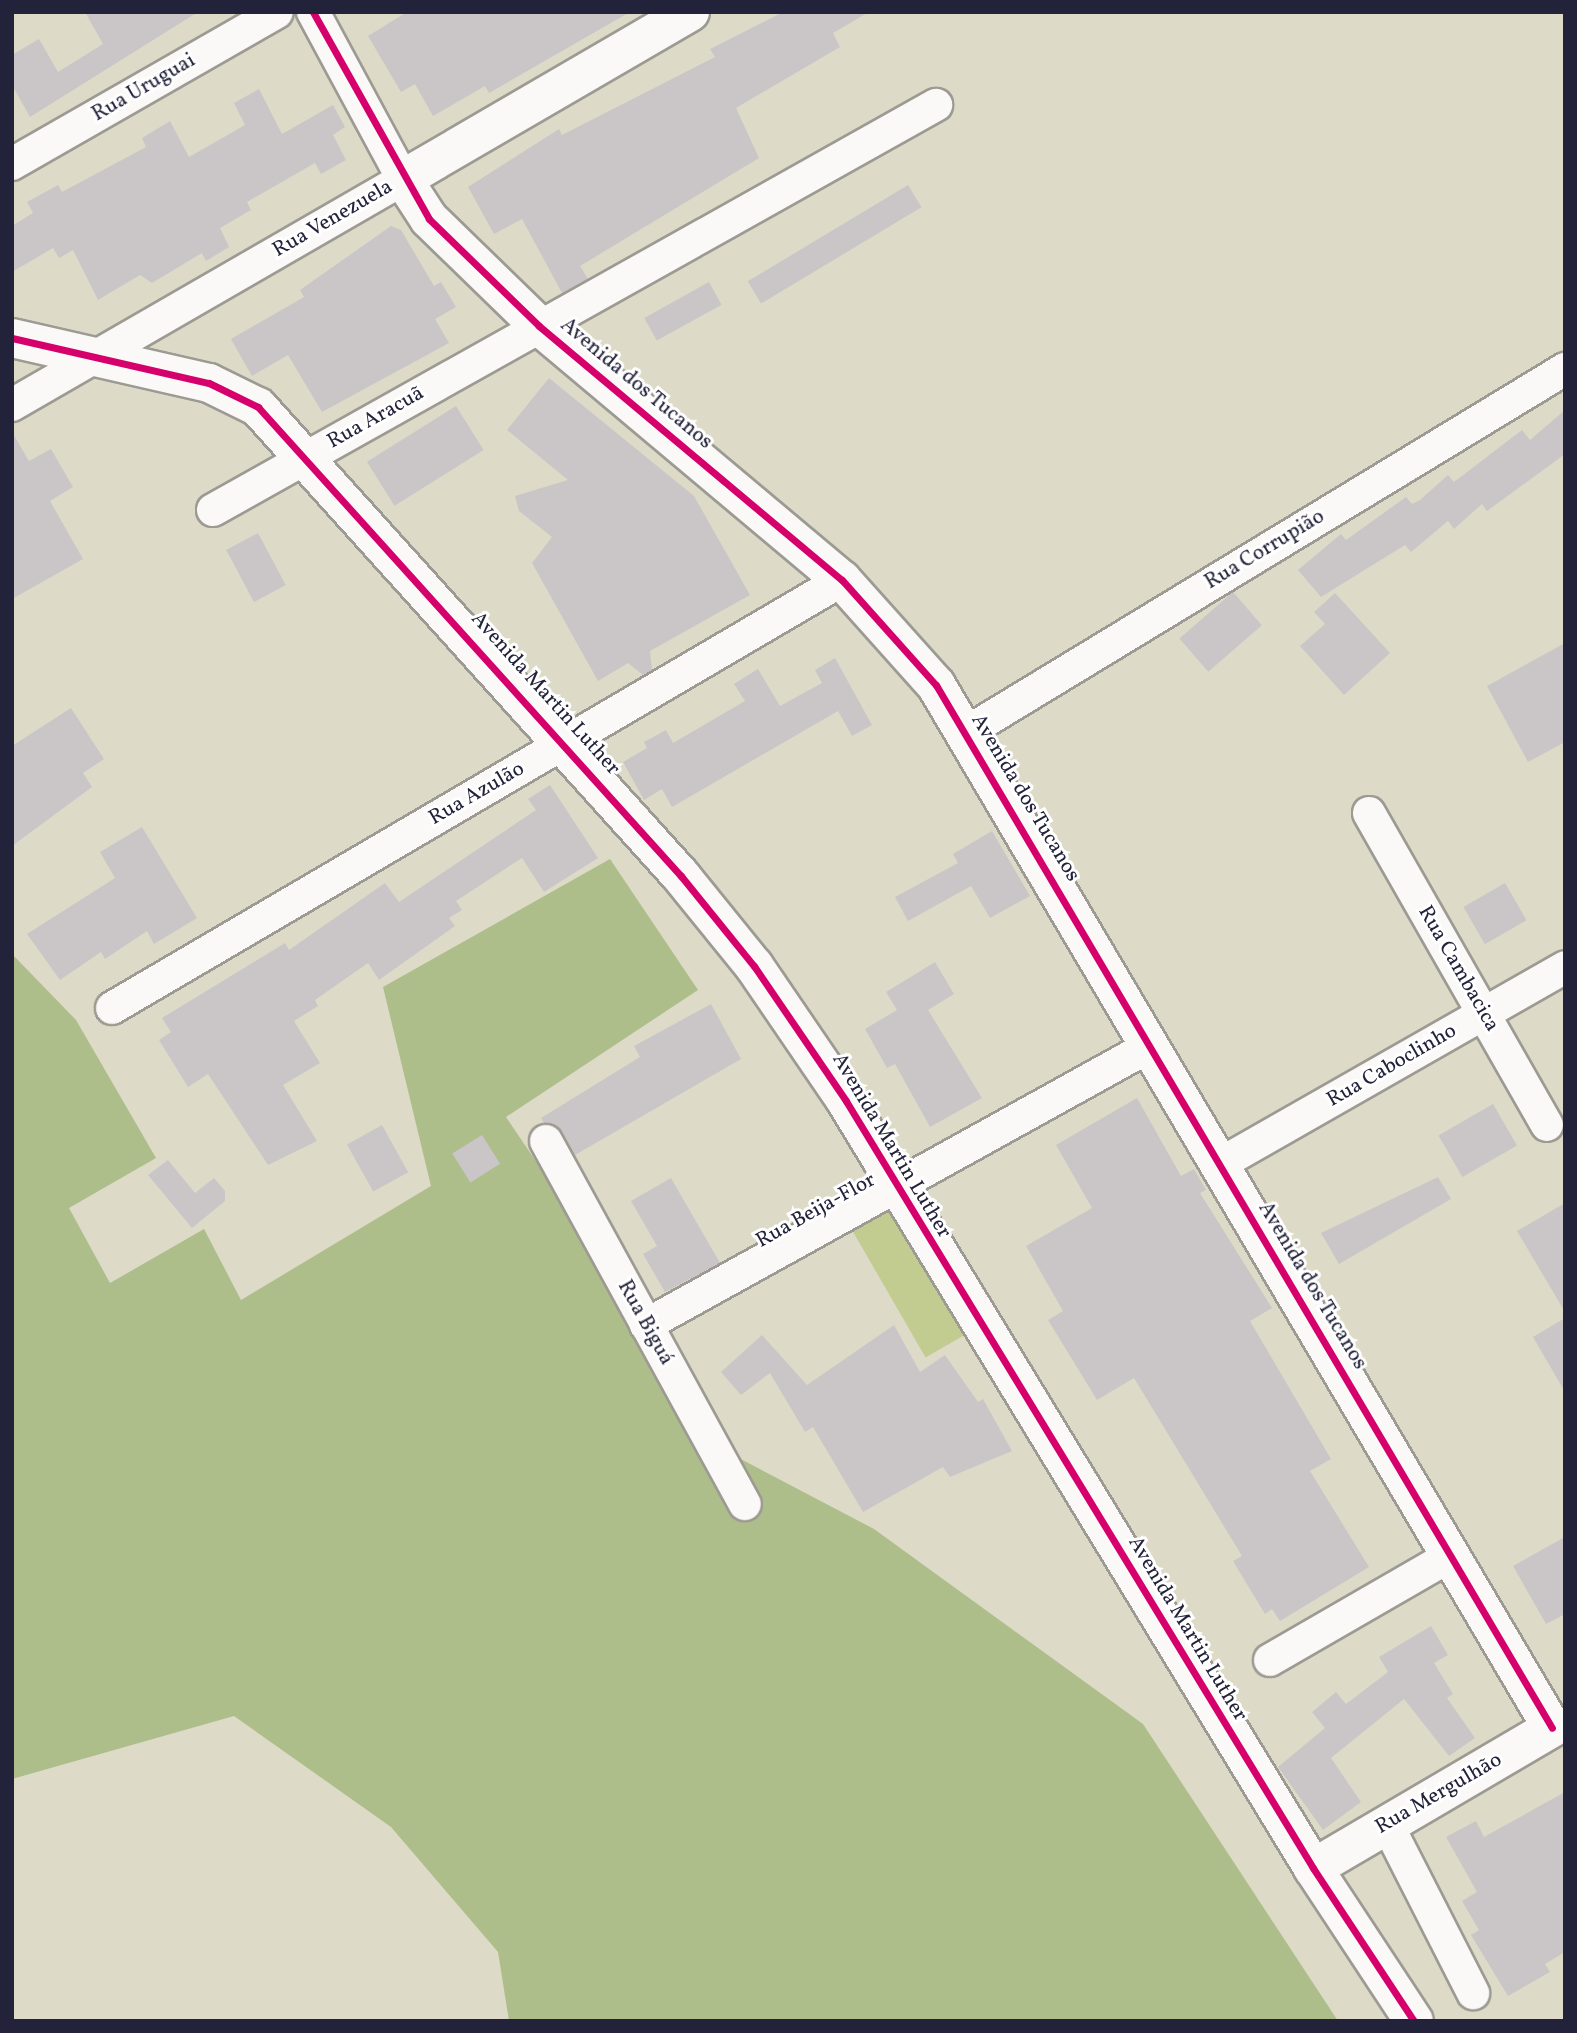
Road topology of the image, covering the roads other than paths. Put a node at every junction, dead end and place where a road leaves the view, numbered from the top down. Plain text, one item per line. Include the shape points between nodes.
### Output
1 (277, 12) edge
2 (313, 12) edge
3 (690, 12) edge
4 (936, 106) dead end
5 (12, 164) edge
6 (403, 179) junction
7 (539, 326) junction
8 (12, 338) edge
9 (93, 358) junction
10 (1565, 369) edge
11 (12, 405) edge
12 (307, 457) junction
13 (213, 510) dead end
14 (842, 580) junction
15 (967, 732) junction
16 (566, 742) junction
17 (1369, 813) dead end
18 (1565, 967) edge
19 (111, 1008) dead end
20 (1484, 1014) junction
21 (1150, 1046) junction
22 (1547, 1125) dead end
23 (546, 1141) dead end
24 (1220, 1164) junction
25 (897, 1187) junction
26 (646, 1325) junction
27 (745, 1504) dead end
28 (1450, 1556) junction
29 (1270, 1660) dead end
30 (1558, 1725) edge
31 (1387, 1824) junction
32 (1312, 1868) junction
33 (1473, 1993) dead end
34 (1413, 2021) edge

1 - 5 street, Rua Uruguai
2 - 6 street, Avenida dos Tucanos
3 - 6 street, Rua Venezuela
4 - 7 street, Rua Aracuã
6 - 7 street, Avenida dos Tucanos via 429,219
6 - 9 street, Rua Venezuela
7 - 12 street, Rua Aracuã
7 - 14 street, Avenida dos Tucanos
8 - 9 street, Avenida Martin Luther
9 - 11 street, Rua Venezuela
9 - 12 street, Avenida Martin Luther via 235,392
10 - 15 street, Rua Corrupião
12 - 13 street, Rua Aracuã
12 - 16 street, Avenida Martin Luther
14 - 15 street, Avenida dos Tucanos via 908,647
14 - 16 street, Rua Azulão
15 - 21 street, Avenida dos Tucanos
16 - 19 street, Rua Azulão
16 - 25 street, Avenida Martin Luther via 754,966
17 - 20 street, Rua Cambacica
18 - 20 street, Rua Caboclinho
20 - 22 street, Rua Cambacica
20 - 24 street, Rua Caboclinho
21 - 24 street, Avenida dos Tucanos
21 - 25 street, Rua Beija-Flor
23 - 26 street, Rua Biguá
24 - 28 street, Avenida dos Tucanos
25 - 26 street, Rua Beija-Flor
25 - 32 street, Avenida Martin Luther
26 - 27 street, Rua Biguá
28 - 29 street
28 - 30 street, Avenida dos Tucanos
30 - 31 street, Rua Mergulhão
31 - 32 street, Rua Mergulhão
31 - 33 street
32 - 34 street, Avenida Martin Luther

